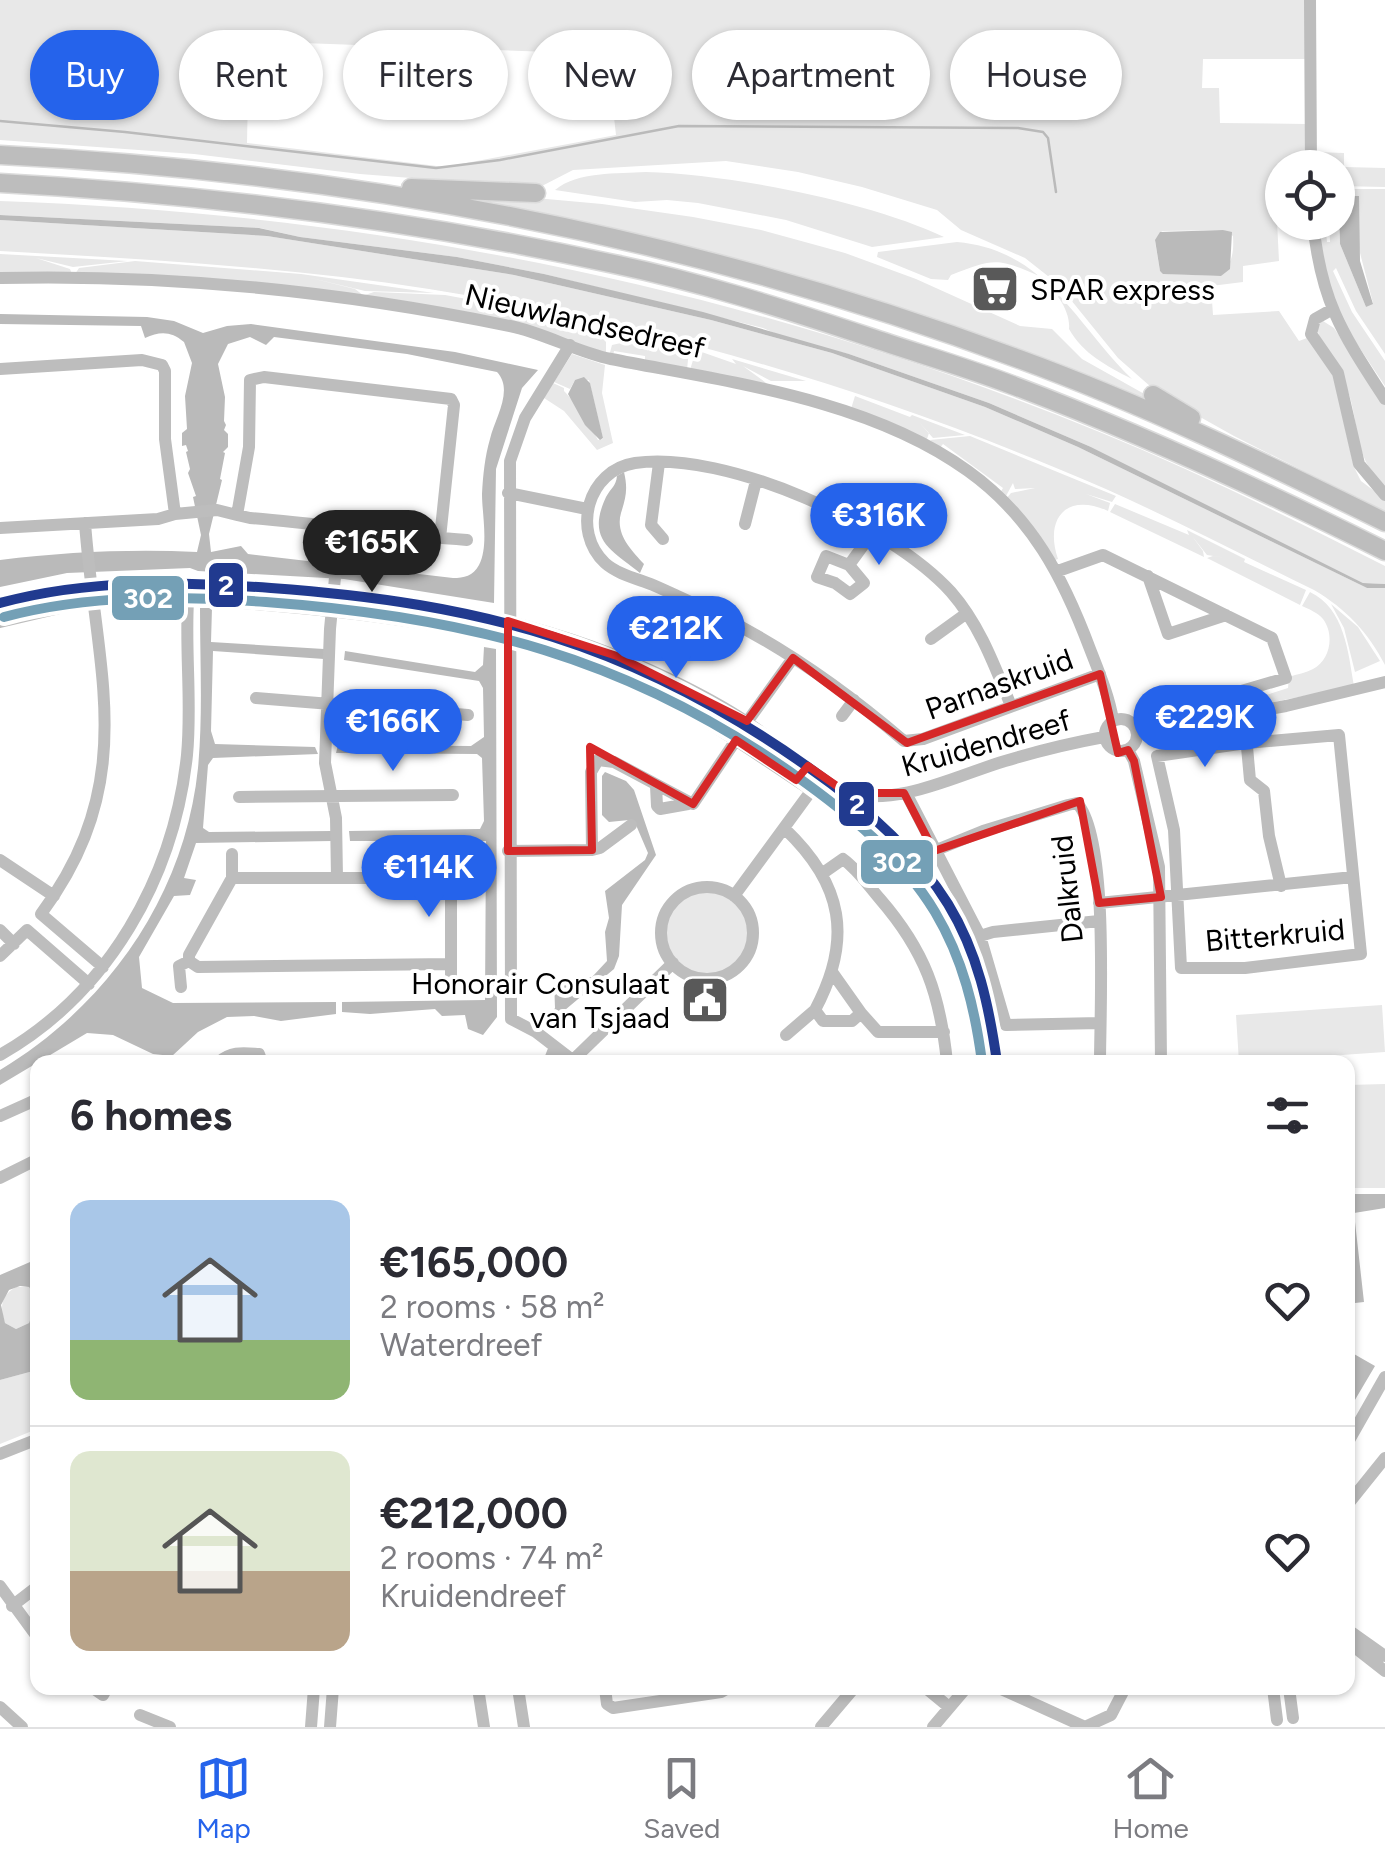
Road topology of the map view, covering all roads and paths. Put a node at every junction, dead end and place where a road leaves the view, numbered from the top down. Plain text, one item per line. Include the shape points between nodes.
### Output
1 (1310, 0) edge
2 (1311, 150) edge
3 (0, 155) edge
4 (0, 182) edge
5 (84, 187) junction
6 (347, 187) junction
7 (0, 192) edge
8 (536, 194) dead end
9 (1317, 240) edge
10 (0, 278) edge
11 (1331, 310) junction
12 (570, 345) junction
13 (0, 369) edge
14 (1153, 395) dead end
15 (1385, 399) edge
16 (1250, 456) junction
17 (659, 463) junction
18 (756, 481) junction
19 (508, 492) junction
20 (1385, 495) edge
21 (587, 509) junction
22 (175, 514) junction
23 (237, 515) junction
24 (84, 522) junction
25 (1385, 522) edge
26 (744, 524) dead end
27 (340, 526) junction
28 (0, 528) edge
29 (873, 532) junction
30 (440, 538) junction
31 (663, 539) dead end
32 (467, 540) dead end
33 (1385, 551) edge
34 (849, 565) dead end
35 (1058, 571) junction
36 (1148, 576) junction
37 (90, 579) junction
38 (229, 584) junction
39 (333, 586) junction
40 (0, 602) edge
41 (94, 602) junction
42 (331, 610) junction
43 (456, 610) junction
44 (967, 613) junction
45 (1226, 615) junction
46 (508, 621) junction
47 (0, 622) edge
48 (453, 629) junction
49 (931, 639) dead end
50 (508, 641) junction
51 (793, 658) junction
52 (1100, 674) junction
53 (1385, 682) edge
54 (1242, 692) junction
55 (256, 698) dead end
56 (854, 700) junction
57 (328, 704) junction
58 (1011, 706) junction
59 (468, 715) dead end
60 (1243, 715) junction
61 (842, 716) dead end
62 (1153, 717) dead end
63 (1113, 720) junction
64 (748, 722) junction
65 (1138, 732) junction
66 (1104, 737) junction
67 (736, 740) junction
68 (1246, 743) junction
69 (1131, 756) junction
70 (808, 766) junction
71 (822, 776) junction
72 (796, 780) junction
73 (812, 791) junction
74 (906, 793) junction
75 (453, 795) dead end
76 (334, 796) junction
77 (239, 797) dead end
78 (631, 825) dead end
79 (785, 830) junction
80 (451, 849) dead end
81 (592, 850) junction
82 (508, 851) junction
83 (934, 851) junction
84 (232, 854) dead end
85 (0, 860) edge
86 (823, 873) junction
87 (232, 878) junction
88 (337, 878) junction
89 (451, 878) junction
90 (1353, 878) junction
91 (1281, 886) junction
92 (1177, 895) junction
93 (54, 896) junction
94 (734, 896) junction
95 (1161, 897) junction
96 (1100, 903) junction
97 (1098, 921) junction
98 (0, 930) edge
99 (980, 936) junction
100 (14, 944) junction
101 (0, 956) edge
102 (189, 961) junction
103 (672, 963) junction
104 (451, 964) junction
105 (832, 972) junction
106 (96, 975) junction
107 (181, 987) dead end
108 (451, 990) dead end
109 (815, 1010) junction
110 (861, 1013) junction
111 (1100, 1023) junction
112 (944, 1032) junction
113 (786, 1035) dead end
114 (555, 1046) junction
115 (0, 1055) edge
116 (231, 1055) edge
117 (259, 1055) edge
118 (552, 1055) edge
119 (566, 1055) edge
120 (580, 1055) edge
121 (946, 1055) edge
122 (1100, 1055) edge
123 (1161, 1055) edge
124 (30, 1103) edge
125 (0, 1116) edge
126 (30, 1162) edge
127 (2, 1174) edge
128 (1385, 1377) edge
129 (1355, 1430) edge
130 (30, 1441) edge
131 (0, 1454) edge
132 (1385, 1458) edge
133 (1355, 1495) edge
134 (0, 1586) edge
135 (30, 1592) edge
136 (12, 1606) junction
137 (30, 1628) edge
138 (1355, 1635) edge
139 (1355, 1647) edge
140 (1385, 1656) edge
141 (1385, 1671) edge
142 (313, 1695) edge
143 (332, 1695) edge
144 (479, 1695) edge
145 (519, 1695) edge
146 (606, 1695) edge
147 (702, 1695) edge
148 (848, 1695) edge
149 (935, 1695) edge
150 (959, 1695) edge
151 (1026, 1695) edge
152 (1121, 1695) edge
153 (1274, 1695) edge
154 (1289, 1695) edge
155 (949, 1706) junction
156 (0, 1707) edge
157 (140, 1715) dead end
158 (1277, 1716) dead end
159 (1293, 1718) dead end
160 (22, 1727) edge
161 (170, 1727) edge
162 (311, 1727) edge
163 (330, 1727) edge
164 (484, 1727) edge
165 (524, 1727) edge
166 (820, 1727) edge
167 (933, 1727) edge

1 - 2 street
3 - 6 highway
4 - 5 highway
5 - 7 highway
5 - 33 highway via 388,221 708,288 1008,383 1157,442
6 - 8 highway
6 - 16 highway via 610,236 803,287 1018,358
9 - 11 street
10 - 12 street, Nieuwlandsedreef via 165,282 332,298 510,326
11 - 15 street
11 - 20 street via 1315,319 1311,334 1338,373 1360,464
12 - 19 street via 520,427
12 - 35 street, Nieuwlandsedreef via 808,401 924,444 990,488
13 - 22 street via 142,360 162,365
14 - 16 highway
16 - 25 highway
17 - 18 street
17 - 21 street via 612,471
17 - 31 street via 651,524
18 - 26 street
18 - 29 street
19 - 21 street
19 - 46 street
21 - 51 street, Parnaskruid via 594,548 612,569 717,615
22 - 23 street
22 - 24 street
23 - 27 street
23 - 30 street via 249,446 250,380 355,386 442,397 454,405
24 - 28 street
24 - 37 street
27 - 30 street
27 - 39 street
29 - 34 street
29 - 44 street via 932,574
30 - 32 street
35 - 36 street via 1100,554
35 - 52 street, Nieuwlandsedreef
36 - 45 street
36 - 45 street via 1168,634
37 - 38 street, Kruidendreef
37 - 40 street, Kruidendreef
37 - 41 street
38 - 39 street, Kruidendreef
38 - 42 street via 229,602
39 - 42 street
39 - 43 street, Kruidendreef
41 - 47 street
41 - 93 street via 107,724 103,771 80,853
41 - 106 street via 188,601 188,752 178,814 158,875
42 - 48 street
42 - 57 street
43 - 46 street, Kruidendreef
43 - 48 street
44 - 49 street
44 - 58 street
45 - 54 street via 1272,638 1286,678
46 - 50 street
46 - 64 street, Kruidendreef via 618,656
48 - 50 street
50 - 67 street via 632,683
50 - 82 street
51 - 56 street, Parnaskruid
51 - 64 street
52 - 58 street, Parnaskruid
52 - 63 street, Nieuwlandsedreef
53 - 60 street
54 - 60 street
54 - 62 street
55 - 57 street
56 - 58 street, Parnaskruid via 912,742
56 - 61 street
57 - 59 street
57 - 76 street via 325,763
60 - 65 street
60 - 68 street
63 - 65 street via 1128,720
63 - 66 street
64 - 70 street, Kruidendreef
65 - 69 street
66 - 69 street via 1113,750
66 - 74 street, Kruidendreef
67 - 72 street
67 - 81 street via 697,801 688,804 614,762 594,764
68 - 90 street, Bitterkruid via 1339,735
68 - 91 street via 1250,780 1264,790
68 - 92 street via 1157,756 1174,830
69 - 95 street via 1154,834
70 - 71 street, Kruidendreef
70 - 72 street
71 - 73 street
71 - 74 street, Kruidendreef via 847,794
72 - 73 street
73 - 79 street
74 - 83 street
75 - 76 street
76 - 77 street
76 - 88 street
78 - 81 street
79 - 86 street
79 - 94 street
80 - 89 street
81 - 82 street
82 - 114 street via 511,1019
83 - 96 street, Dalkruid via 1076,803 1094,847
83 - 99 street
84 - 87 street
85 - 93 street
86 - 105 street via 837,921
86 - 112 street via 842,860 852,865 902,925 927,969
87 - 88 street
87 - 102 street
88 - 89 street
89 - 104 street
90 - 91 street
90 - 92 street, Bitterkruid via 1361,954 1245,968 1182,968
91 - 92 street
92 - 95 street
93 - 106 street via 41,914
94 - 103 street via 709,888 676,900 662,931
94 - 103 street via 753,930 742,963 712,979 686,974
95 - 96 street
95 - 123 street
96 - 97 street, Dalkruid
97 - 99 street
97 - 111 street, Dalkruid
98 - 100 street
99 - 111 street via 1006,1025
100 - 101 street
100 - 106 street via 27,930
102 - 104 street
102 - 107 street via 180,966
103 - 120 street
104 - 108 street
105 - 109 street
105 - 110 street
106 - 115 street via 45,1026
109 - 110 street via 823,1021 852,1021
109 - 113 street
110 - 112 street via 878,1032
111 - 122 street, Dalkruid
112 - 121 street
114 - 118 street
114 - 119 street
116 - 117 street
124 - 125 street
126 - 127 street
128 - 129 street
130 - 131 street
132 - 133 street
134 - 136 street
135 - 136 street
136 - 137 street
138 - 140 street
139 - 141 street
142 - 162 street
143 - 163 street
144 - 164 street
145 - 165 street
146 - 147 street via 613,1708
148 - 166 street
149 - 155 street
150 - 155 street
151 - 152 street via 1085,1727 1111,1715
153 - 158 street
154 - 159 street
155 - 167 street
156 - 160 street
157 - 161 street

